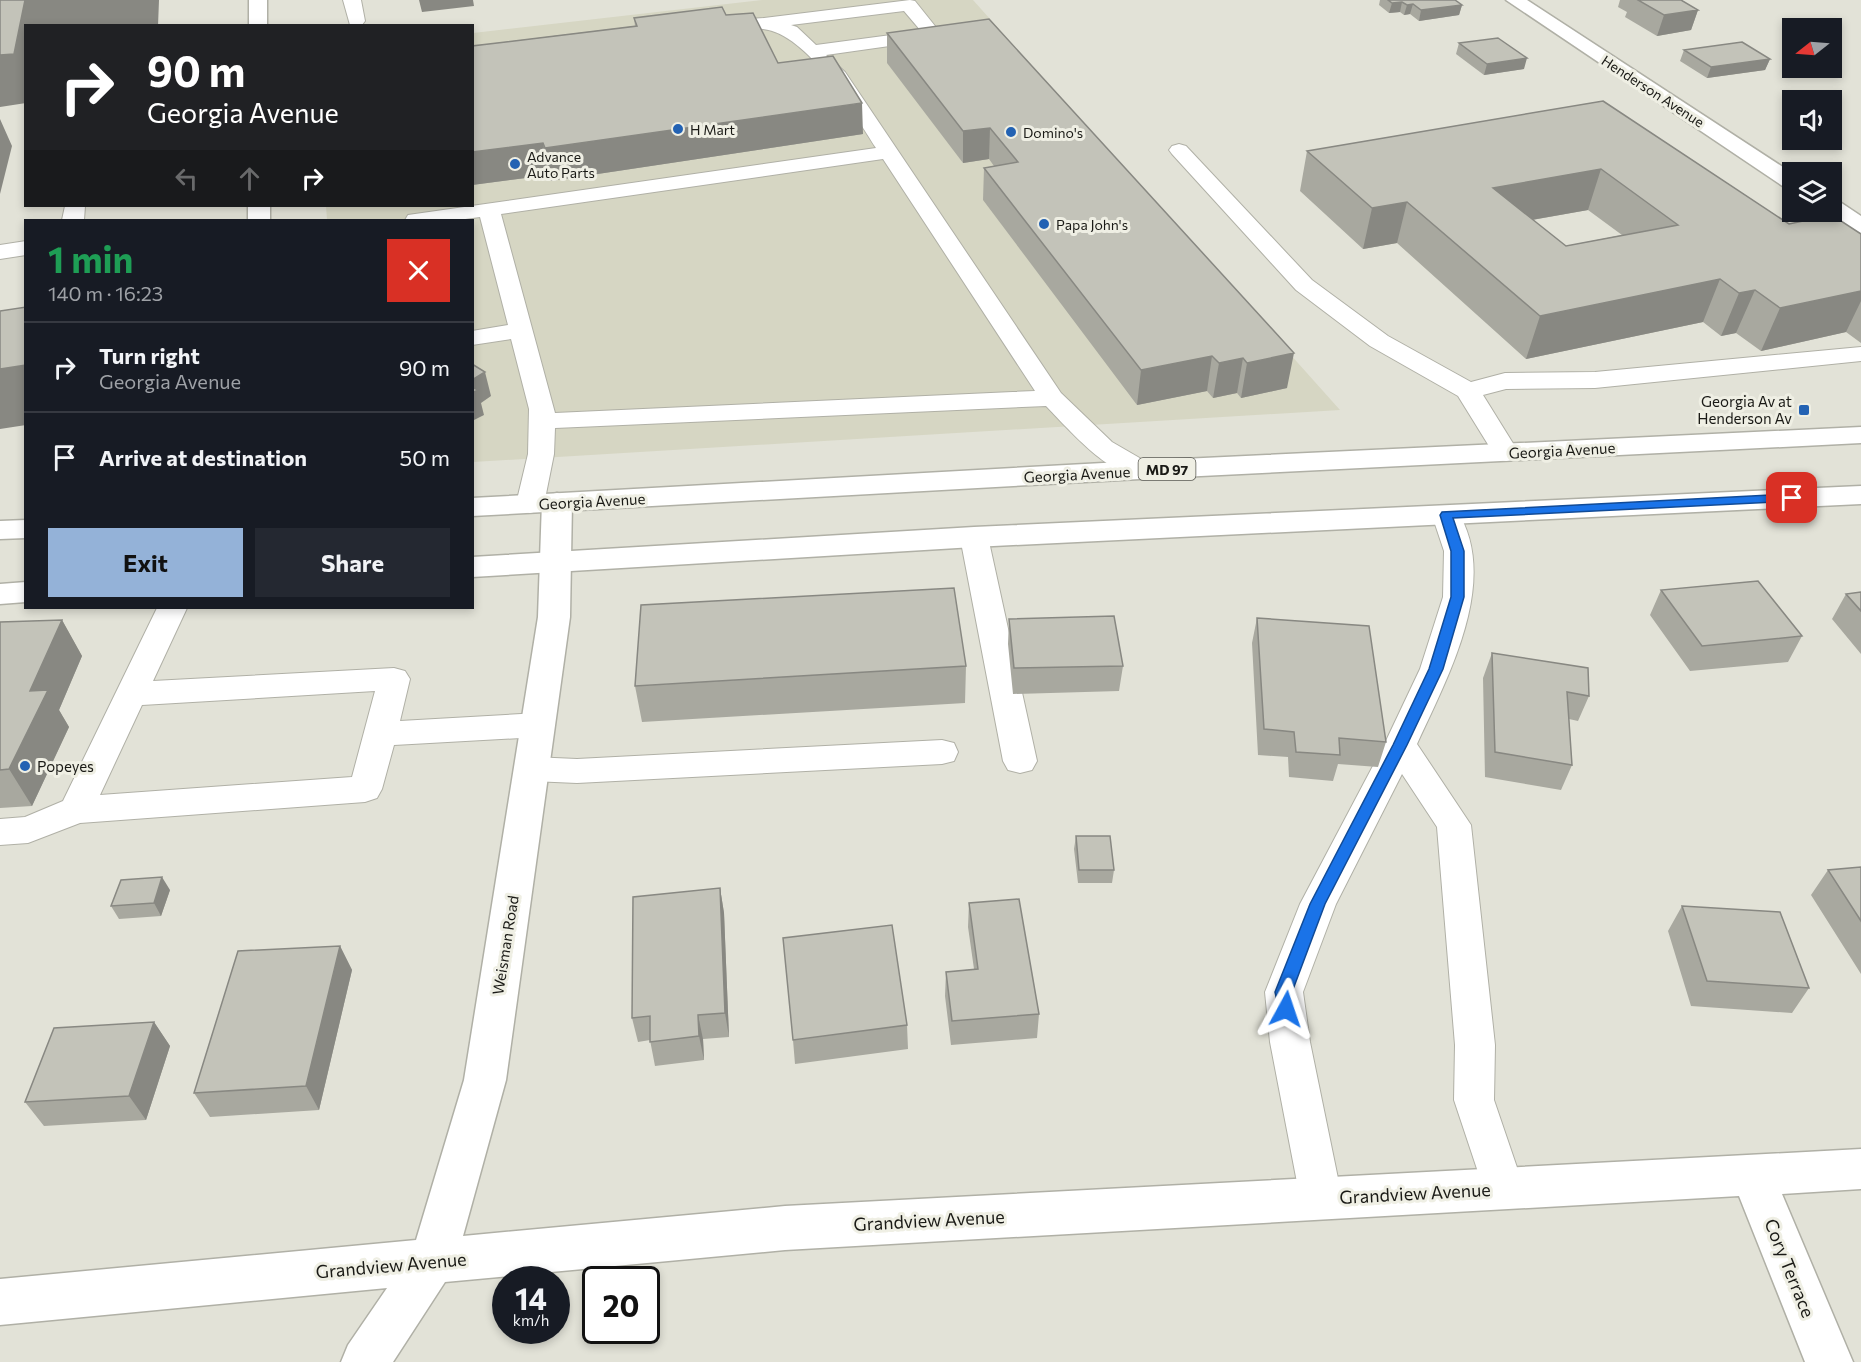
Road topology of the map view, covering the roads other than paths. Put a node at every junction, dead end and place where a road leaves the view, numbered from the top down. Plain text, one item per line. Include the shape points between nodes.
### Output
1 (258, 0) edge
2 (352, 0) edge
3 (1515, 0) edge
4 (356, 21) dead end
5 (763, 23) junction
6 (258, 24) edge
7 (698, 28) edge
8 (812, 51) junction
9 (1179, 150) dead end
10 (889, 152) junction
11 (1782, 175) edge
12 (489, 210) junction
13 (1842, 214) edge
14 (423, 219) edge
15 (1861, 226) edge
16 (24, 248) edge
17 (0, 252) edge
18 (521, 330) junction
19 (474, 338) edge
20 (1861, 354) edge
21 (1468, 391) junction
22 (1052, 398) junction
23 (542, 421) junction
24 (1861, 435) edge
25 (1506, 453) junction
26 (1140, 470) junction
27 (1861, 495) edge
28 (544, 503) junction
29 (474, 507) edge
30 (1446, 515) junction
31 (24, 529) edge
32 (0, 530) edge
33 (974, 537) junction
34 (556, 562) junction
35 (474, 567) edge
36 (24, 592) edge
37 (0, 594) edge
38 (172, 609) edge
39 (130, 694) junction
40 (539, 725) junction
41 (381, 734) junction
42 (1400, 745) junction
43 (942, 752) dead end
44 (1020, 761) dead end
45 (532, 769) junction
46 (76, 810) junction
47 (0, 832) edge
48 (1861, 1169) edge
49 (1752, 1174) junction
50 (1503, 1188) junction
51 (1321, 1198) junction
52 (433, 1261) junction
53 (0, 1302) edge
54 (365, 1362) edge
55 (1829, 1362) edge

1 - 6 street
2 - 4 lane
3 - 11 street, Henderson Avenue
5 - 7 lane
5 - 8 lane via 791,31
5 - 8 lane via 909,5 933,35
8 - 10 lane via 838,76
9 - 21 lane via 1304,285 1379,341
10 - 12 lane
10 - 22 lane
12 - 14 lane
12 - 18 lane
13 - 15 street
16 - 17 lane
18 - 19 lane
18 - 23 lane
20 - 21 lane via 1596,380 1505,381
21 - 25 lane
22 - 23 lane
22 - 26 lane via 1103,448
23 - 28 lane
24 - 25 street, Georgia Avenue / MD 97
25 - 26 street, Georgia Avenue / MD 97
26 - 28 street, Georgia Avenue / MD 97
27 - 30 street
28 - 29 street, Georgia Avenue / MD 97
28 - 34 street, Weisman Road
30 - 33 street
30 - 42 lane via 1458,551 1458,597 1436,669
31 - 32 street
33 - 34 street
33 - 44 lane
34 - 35 street
34 - 40 street, Weisman Road via 554,617
36 - 37 street
38 - 39 lane
39 - 41 lane via 394,679
39 - 46 lane
40 - 41 lane
40 - 45 street, Weisman Road
41 - 46 lane via 365,789
42 - 50 lane via 1454,825 1475,1045 1474,1100
42 - 51 lane via 1318,904 1284,992
43 - 45 lane via 577,771
45 - 52 street, Weisman Road via 484,1080
46 - 47 lane via 28,830
48 - 49 street, Grandview Avenue
49 - 50 street, Grandview Avenue
49 - 55 street, Cory Terrace
50 - 51 street, Grandview Avenue
51 - 52 street, Grandview Avenue via 785,1228
52 - 53 street, Grandview Avenue
52 - 54 street, Weisman Road

